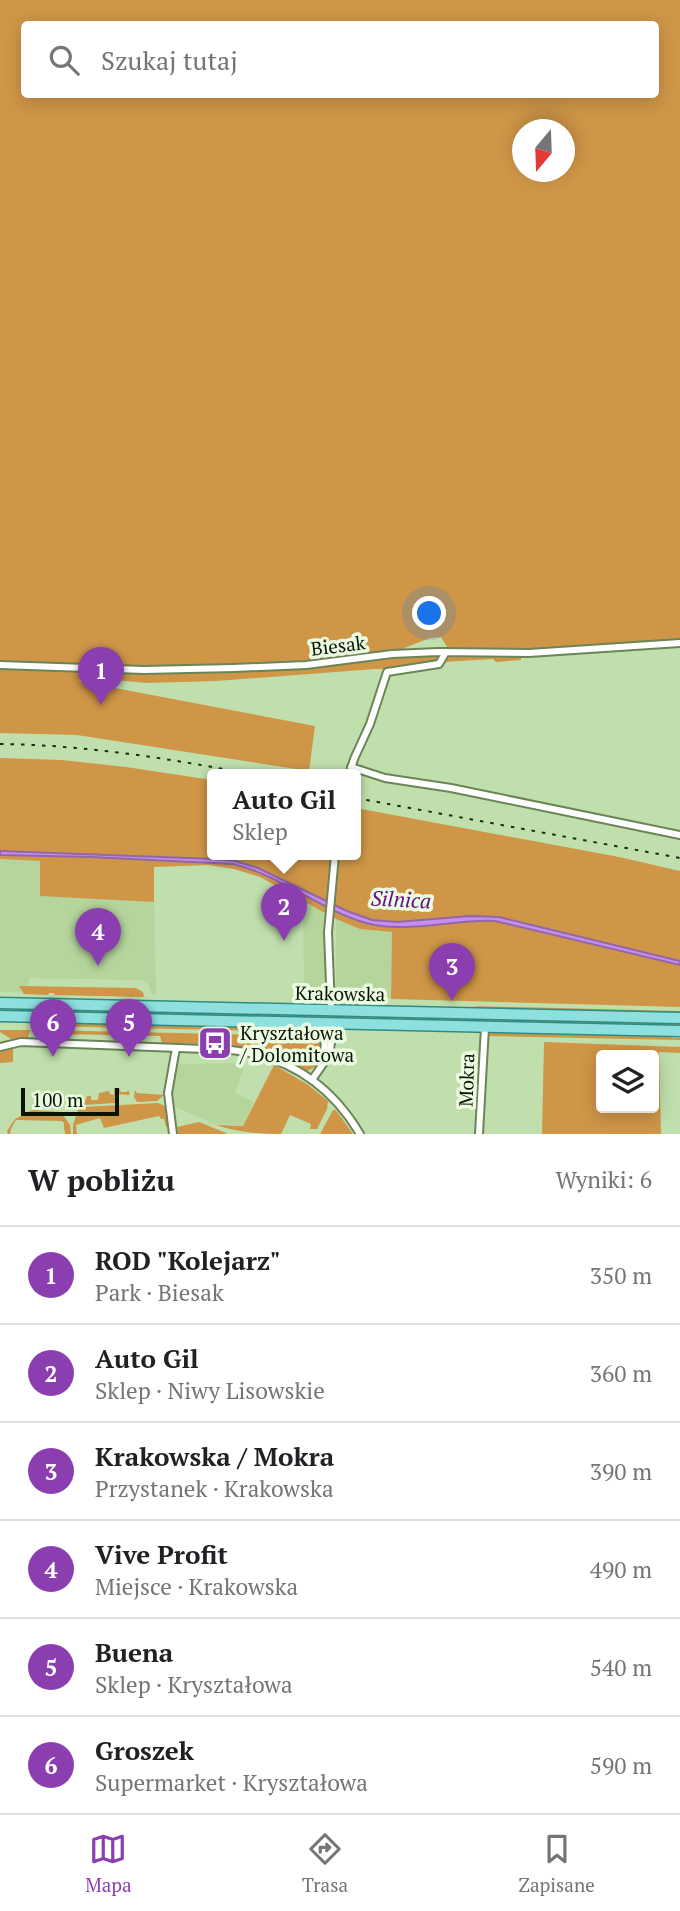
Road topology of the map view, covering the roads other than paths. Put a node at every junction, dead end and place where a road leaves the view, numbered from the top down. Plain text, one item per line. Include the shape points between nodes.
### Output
1 (680, 643) edge
2 (446, 652) junction
3 (0, 665) edge
4 (351, 767) joint
5 (357, 769) edge
6 (361, 770) edge
7 (680, 835) edge
8 (334, 860) edge
9 (0, 1003) edge
10 (331, 1010) junction
11 (0, 1016) edge
12 (680, 1018) edge
13 (307, 1023) junction
14 (340, 1024) junction
15 (485, 1027) junction
16 (680, 1031) edge
17 (0, 1047) edge
18 (176, 1048) junction
19 (323, 1063) junction
20 (312, 1080) junction
21 (173, 1134) edge
22 (360, 1134) edge
23 (479, 1134) edge

1 - 2 street, Biesak via 528,653
2 - 3 street, Biesak via 225,668
2 - 4 street via 439,664 387,672
4 - 5 street
6 - 7 street
8 - 10 street via 328,932
9 - 10 main road, Krakowska
10 - 12 main road, Krakowska
11 - 13 main road, Krakowska
13 - 14 main road, Krakowska
13 - 19 street via 324,1035
14 - 15 main road, Krakowska
14 - 19 street via 334,1029
15 - 16 main road, Krakowska
15 - 23 street, Mokra
17 - 18 street via 21,1042
18 - 20 street via 253,1053
18 - 21 street via 168,1093
19 - 20 street
20 - 22 street via 348,1115

